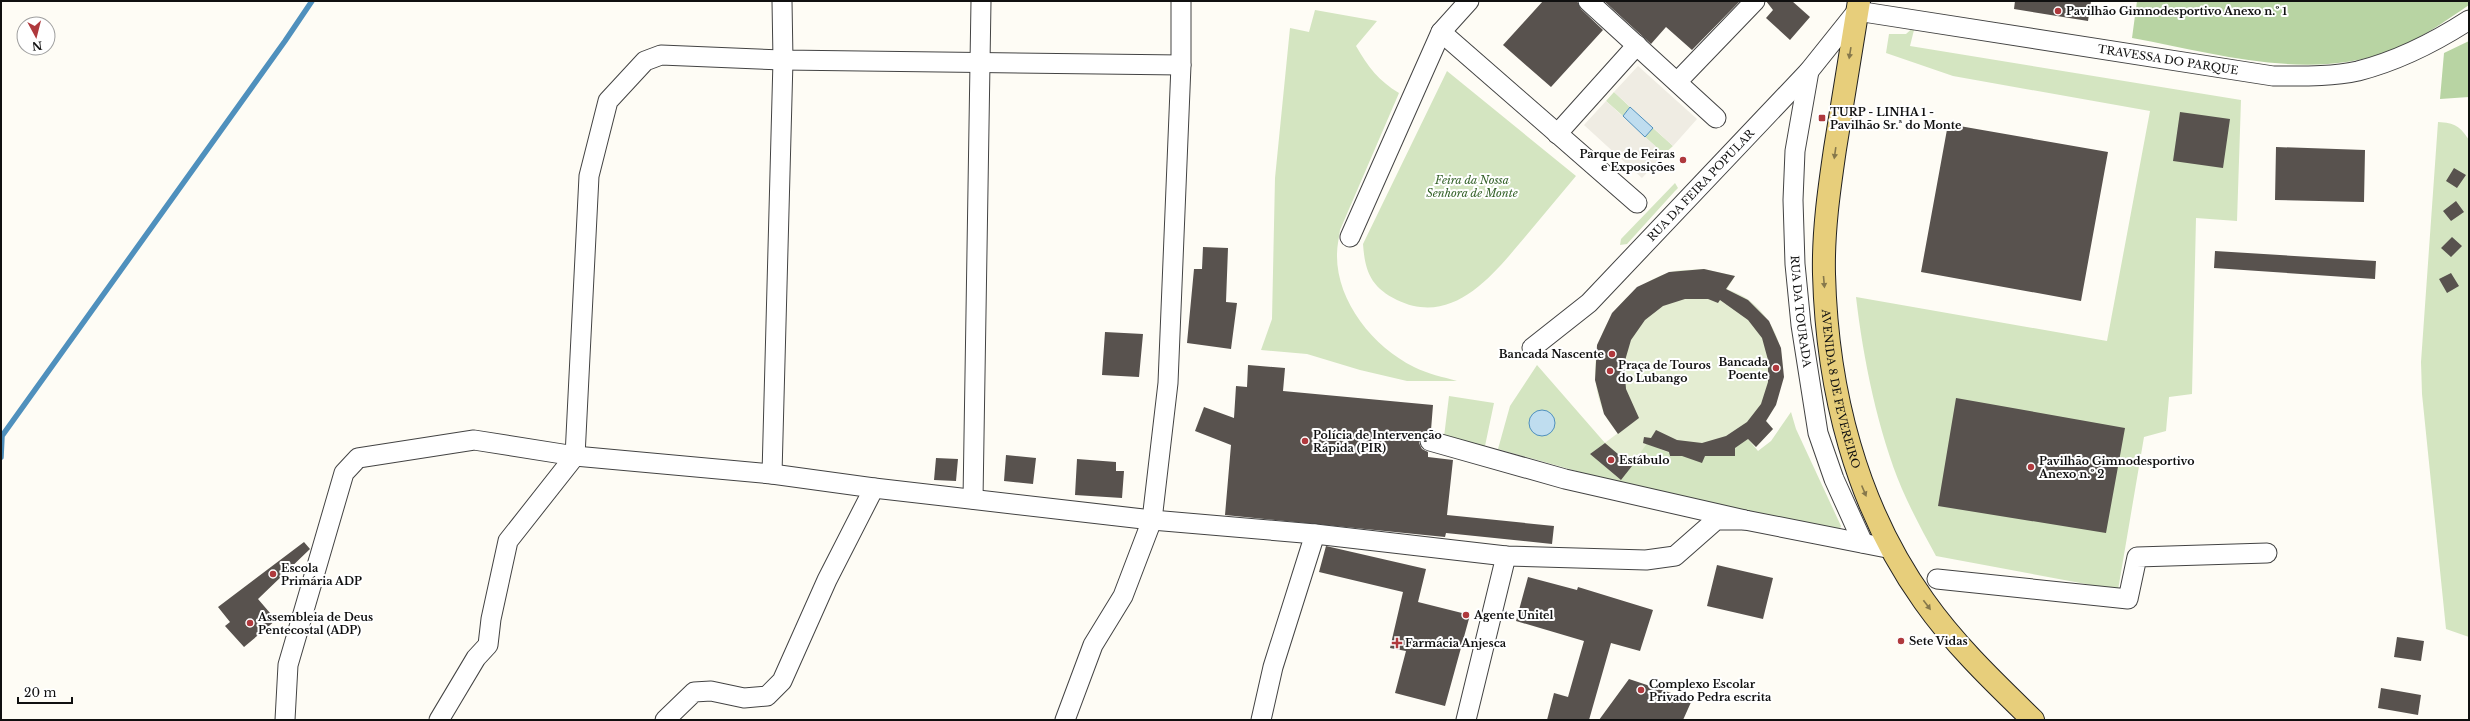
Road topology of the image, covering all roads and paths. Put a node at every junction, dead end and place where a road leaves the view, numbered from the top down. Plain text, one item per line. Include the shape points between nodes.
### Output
1 (782, 1) edge
2 (981, 1) edge
3 (1181, 1) edge
4 (1469, 1) edge
5 (1588, 1) edge
6 (1755, 1) edge
7 (1858, 6) edge
8 (2469, 20) edge
9 (1441, 32) junction
10 (1637, 45) junction
11 (784, 60) junction
12 (979, 62) junction
13 (1181, 65) junction
14 (1809, 71) junction
15 (1677, 82) junction
16 (1716, 118) dead end
17 (1557, 134) junction
18 (1637, 203) dead end
19 (1350, 237) dead end
20 (1532, 348) dead end
21 (1430, 441) dead end
22 (575, 456) junction
23 (772, 474) junction
24 (874, 488) junction
25 (973, 498) junction
26 (1152, 520) junction
27 (1744, 520) junction
28 (1314, 534) junction
29 (1863, 543) junction
30 (1892, 549) junction
31 (2267, 553) dead end
32 (1506, 556) junction
33 (1937, 579) dead end
34 (285, 720) edge
35 (439, 720) edge
36 (665, 720) edge
37 (1065, 720) edge
38 (1261, 720) edge
39 (1466, 720) edge
40 (2033, 720) edge

1 - 11 street
2 - 12 street
3 - 13 street
4 - 9 street
5 - 10 street
6 - 15 street
7 - 8 street, TRAVESSA DO PARQUE via 2273,76 2315,76 2357,71 2433,42
7 - 14 street, RUA DA FEIRA POPULAR
7 -> 30 main road, AVENIDA 8 DE FEVEREIRO via 1830,185 1824,274 1830,355 1846,437 1861,484
9 - 17 street
9 - 19 street
10 - 15 street
10 - 17 street
11 - 12 street
11 - 22 street via 661,55 645,61 608,101 589,176
11 - 23 street
12 - 13 street
12 - 25 street
13 - 26 street via 1168,383
14 - 20 street, RUA DA FEIRA POPULAR via 1589,303
14 - 29 street, RUA DA TOURADA via 1795,151 1793,200 1800,318 1818,433 1834,479
15 - 16 street
17 - 18 street
21 - 27 street via 1565,479
22 - 23 street
22 - 34 street via 474,440 358,458 344,473 288,665
22 - 35 street via 508,541 488,645 476,658
23 - 24 street
24 - 25 street
24 - 36 street via 827,580 782,681 767,696 744,698 711,691 694,692
25 - 26 street
26 - 28 street
26 - 37 street via 1123,596 1093,644
27 - 29 street
27 - 32 street via 1716,520 1675,556 1646,560
28 - 32 street
28 - 38 street via 1273,667
29 - 30 street
30 -> 40 main road, AVENIDA 8 DE FEVEREIRO via 1924,601 1961,648
31 - 33 street via 2137,557 2128,599
32 - 39 street

